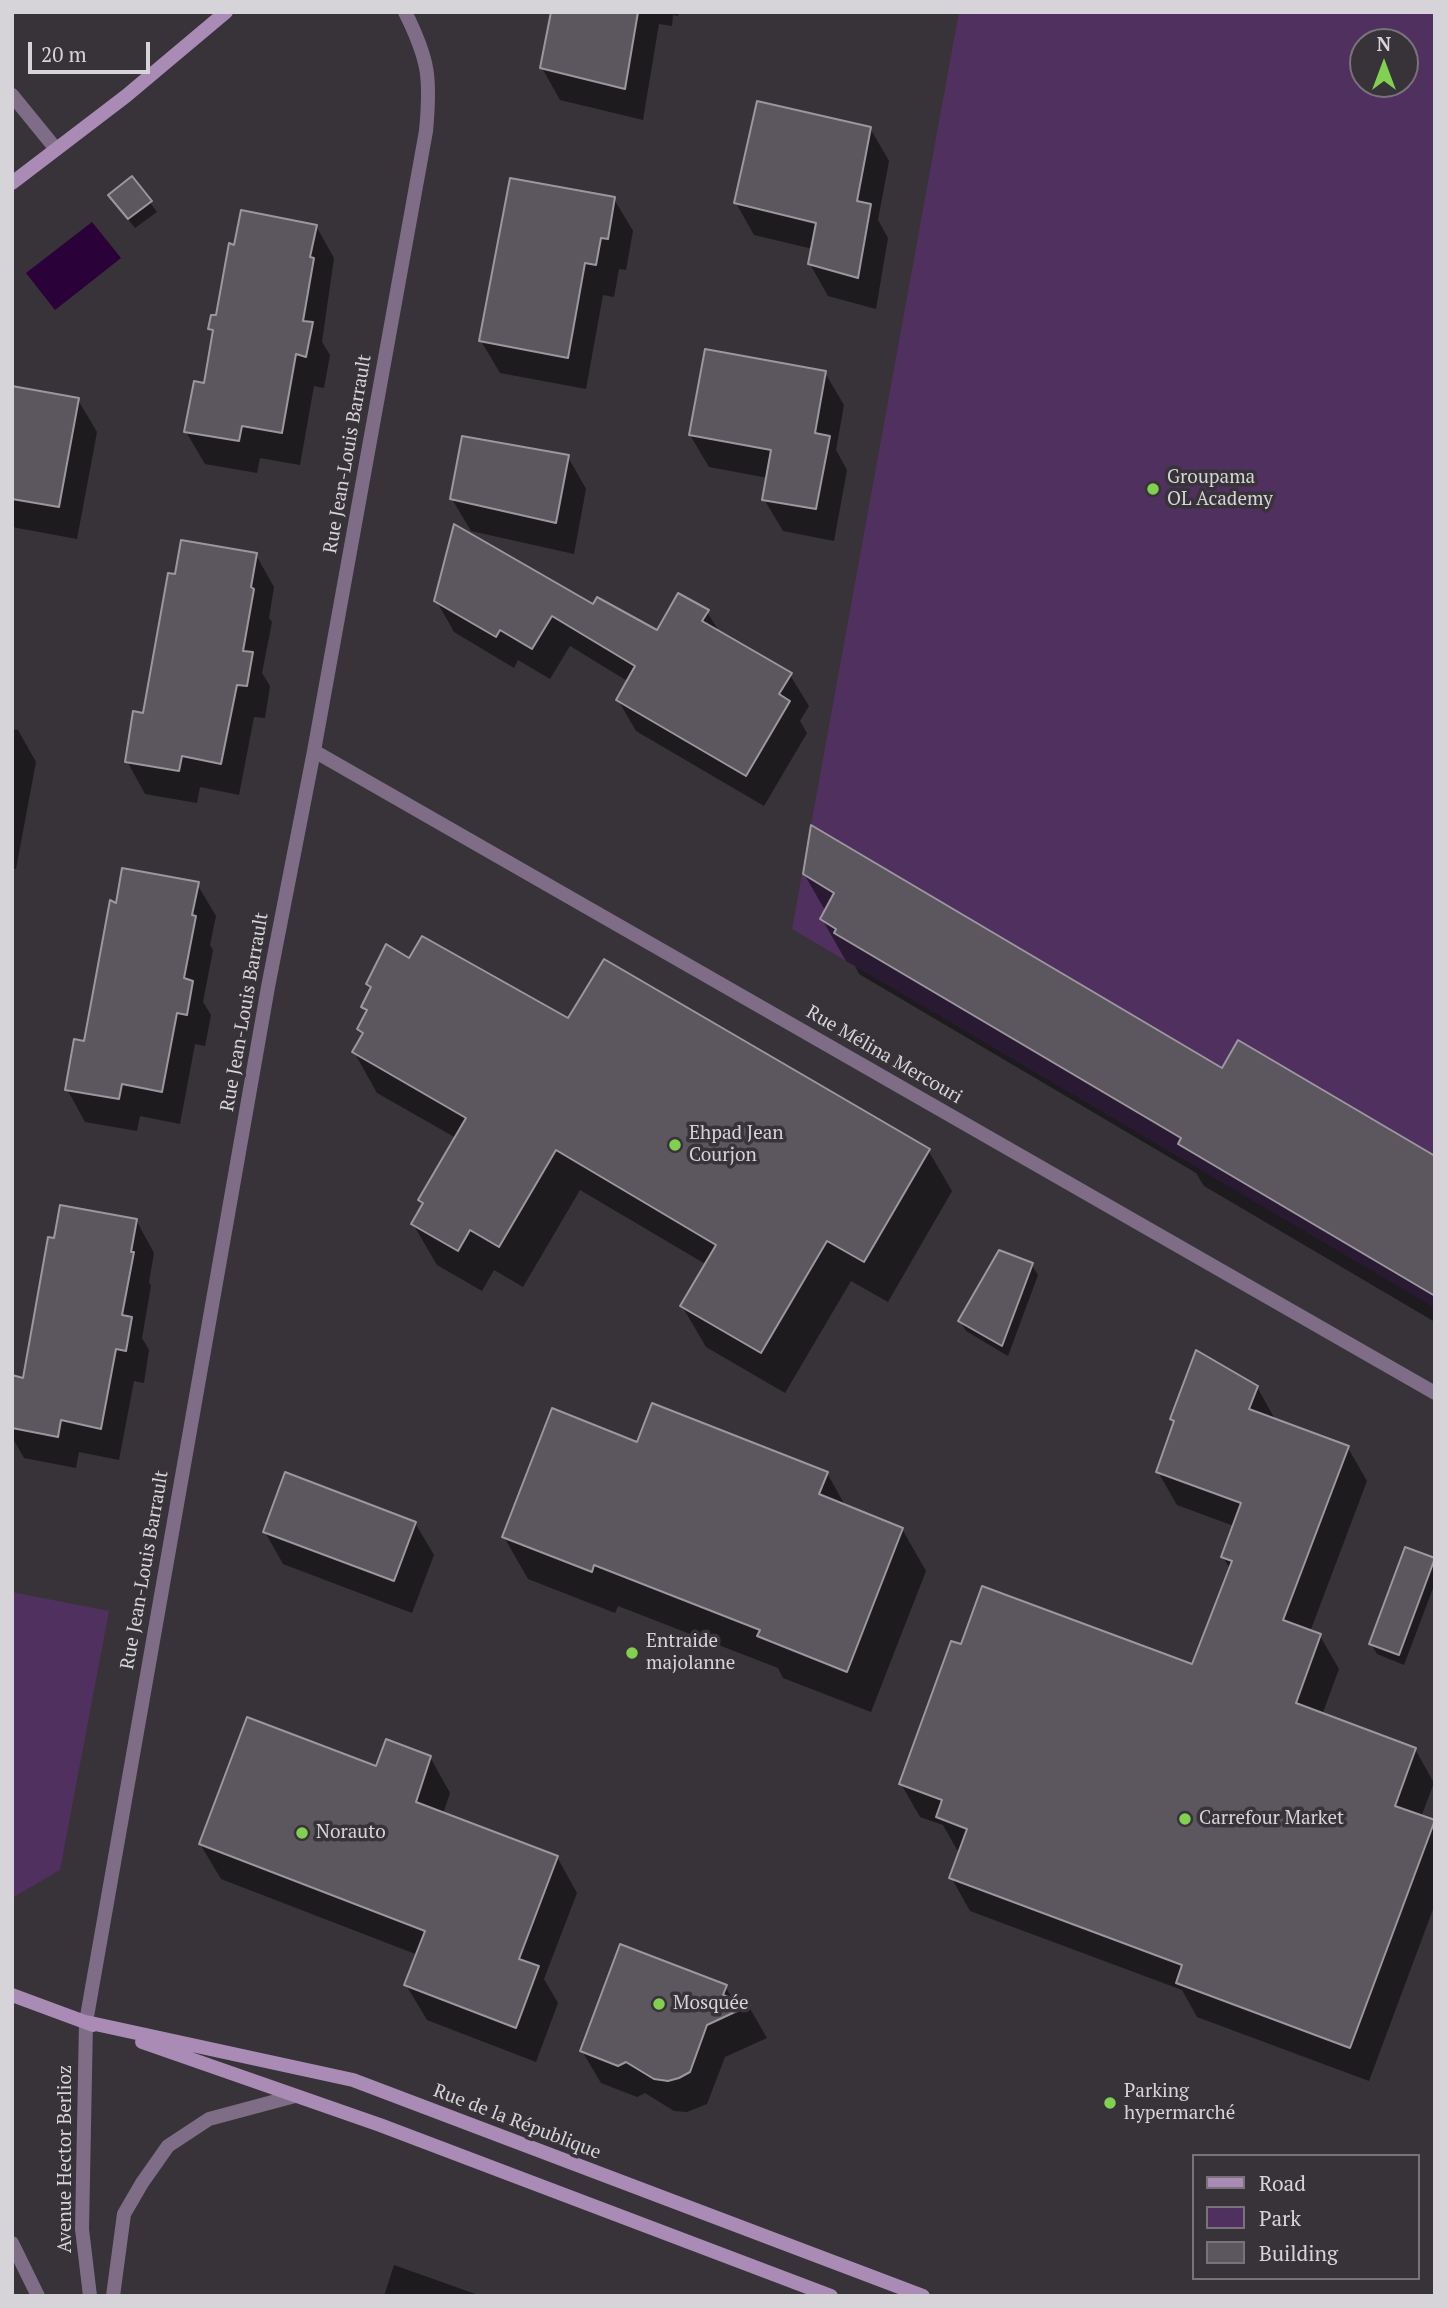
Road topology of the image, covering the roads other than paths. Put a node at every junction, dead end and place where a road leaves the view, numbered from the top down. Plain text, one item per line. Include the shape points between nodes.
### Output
1 (226, 12) edge
2 (405, 12) edge
3 (12, 94) edge
4 (56, 149) junction
5 (12, 183) edge
6 (314, 751) junction
7 (1435, 1393) edge
8 (12, 1995) edge
9 (86, 2022) junction
10 (296, 2096) junction
11 (12, 2243) edge
12 (38, 2296) edge
13 (90, 2296) edge
14 (113, 2296) edge
15 (831, 2296) edge
16 (923, 2296) edge

1 - 4 main road
2 - 6 street, Rue Jean-Louis Barrault via 427,61 426,131
3 - 4 street
4 - 5 main road
6 - 7 street, Rue Mélina Mercouri
6 - 9 street, Rue Jean-Louis Barrault via 263,1014
8 - 9 main road, Rue de la République
9 - 10 main road, Rue de la République
9 - 13 street, Avenue Hector Berlioz via 82,2229
9 - 16 main road, Rue de la République via 354,2080
10 - 14 street via 209,2119 168,2146 124,2214
10 - 15 main road, Rue de la République
11 - 12 street

